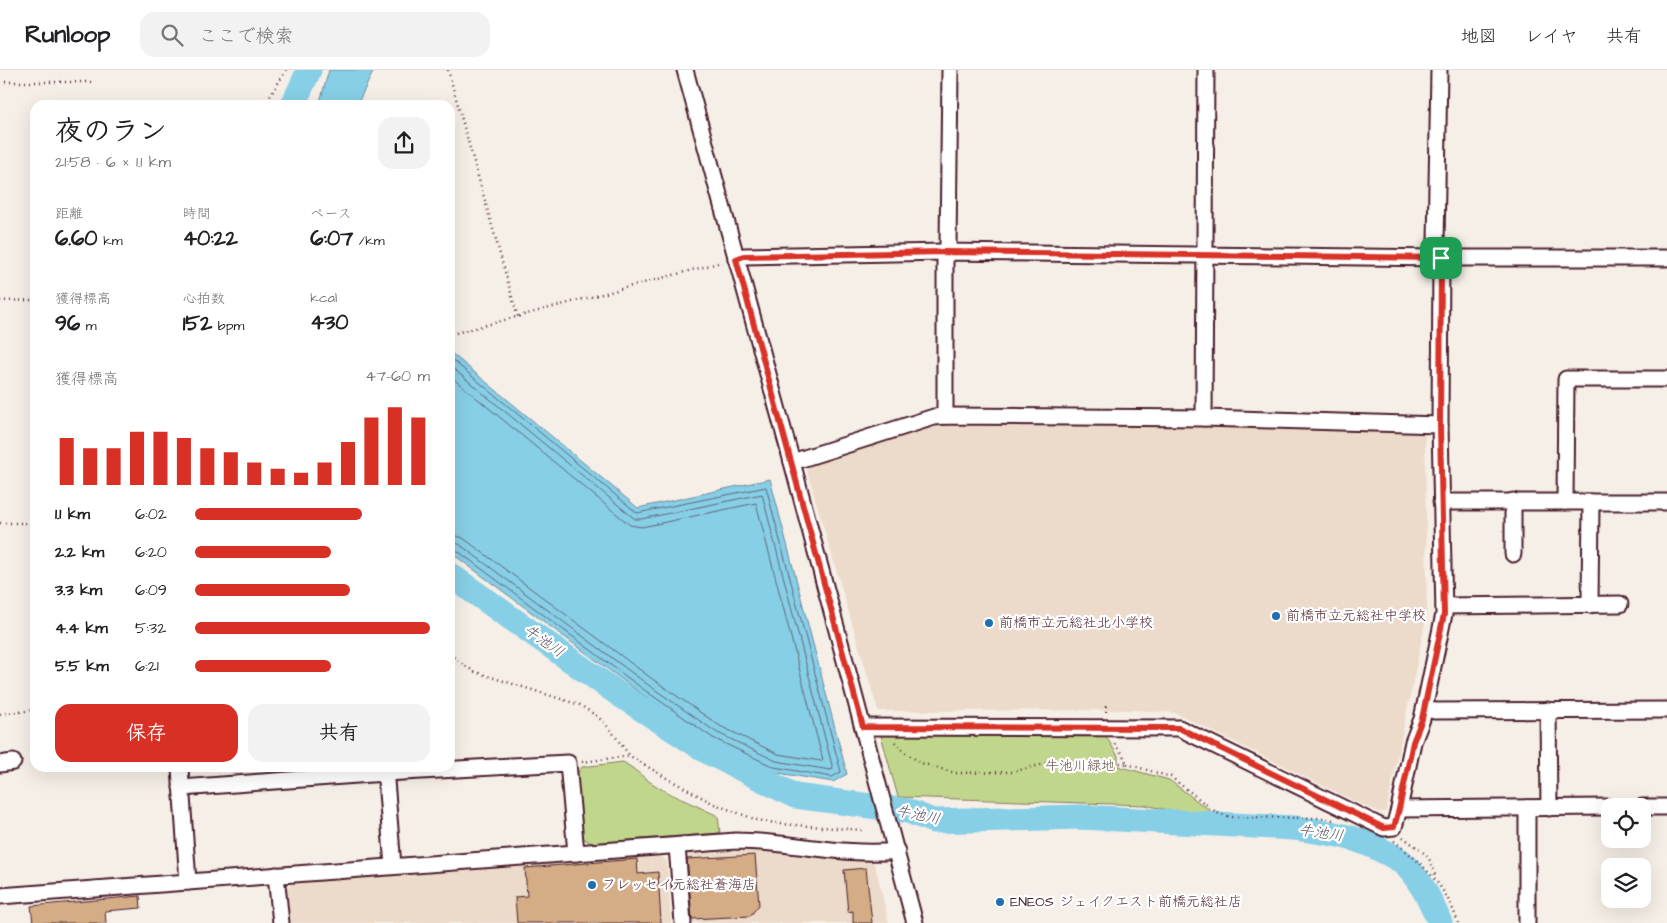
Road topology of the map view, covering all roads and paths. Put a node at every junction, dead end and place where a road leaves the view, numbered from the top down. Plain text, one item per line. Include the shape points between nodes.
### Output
1 (286, 70) edge
2 (448, 70) edge
3 (685, 70) edge
4 (950, 70) edge
5 (1206, 70) edge
6 (1439, 70) edge
7 (0, 82) edge
8 (91, 82) dead end
9 (268, 100) edge
10 (945, 252) junction
11 (1204, 255) junction
12 (1441, 258) junction
13 (1667, 258) edge
14 (736, 259) junction
15 (30, 300) edge
16 (0, 301) edge
17 (518, 318) junction
18 (456, 333) dead end
19 (1667, 378) edge
20 (945, 416) junction
21 (1204, 418) junction
22 (1440, 425) junction
23 (792, 462) junction
24 (1513, 501) junction
25 (1441, 502) junction
26 (1565, 502) junction
27 (1591, 502) junction
28 (1667, 502) edge
29 (0, 523) edge
30 (30, 523) edge
31 (1513, 554) dead end
32 (1590, 604) junction
33 (1620, 604) dead end
34 (1444, 606) junction
35 (455, 658) edge
36 (1106, 706) dead end
37 (1424, 707) junction
38 (1548, 710) junction
39 (1667, 710) edge
40 (30, 711) edge
41 (0, 714) edge
42 (891, 726) junction
43 (1107, 726) junction
44 (863, 727) junction
45 (630, 756) junction
46 (568, 763) junction
47 (1127, 764) junction
48 (455, 767) edge
49 (180, 772) edge
50 (362, 772) edge
51 (385, 772) edge
52 (182, 788) junction
53 (1601, 807) edge
54 (1651, 807) edge
55 (1667, 807) edge
56 (1527, 808) junction
57 (1549, 808) junction
58 (1399, 809) junction
59 (1338, 821) dead end
60 (863, 830) dead end
61 (1401, 835) dead end
62 (1393, 841) dead end
63 (677, 846) junction
64 (897, 850) junction
65 (576, 853) junction
66 (393, 866) junction
67 (276, 875) junction
68 (1436, 880) junction
69 (188, 882) junction
70 (0, 896) edge
71 (281, 923) edge
72 (683, 923) edge
73 (915, 923) edge
74 (1458, 923) edge
75 (1527, 923) edge

1 - 9 path
2 - 17 path
3 - 14 street
4 - 10 street via 948,246
5 - 11 street
6 - 12 street via 1436,243
7 - 8 path
10 - 11 street
10 - 14 street via 744,256
10 - 20 street
11 - 12 street
11 - 21 street
12 - 13 street
12 - 22 street
14 - 17 path
14 - 23 street
15 - 16 path
17 - 18 path
19 - 26 street via 1566,379
20 - 21 street
20 - 23 street via 934,416
21 - 22 street
22 - 25 street
23 - 44 street
24 - 25 street
24 - 26 street
24 - 31 street
25 - 34 street
26 - 27 street
27 - 28 street
27 - 32 street
29 - 30 path
32 - 33 street
32 - 34 street
34 - 37 street
35 - 45 path via 475,672 580,705 609,728
36 - 43 path
37 - 38 street via 1434,711
37 - 58 street
38 - 39 street
38 - 57 street
40 - 41 path
42 - 43 street
42 - 44 street
42 - 47 path via 894,741 906,753 922,763 955,774 1012,772 1048,763
43 - 47 path via 1113,743
43 - 58 street via 1179,728 1384,828 1394,827
44 - 64 street
45 - 46 path
45 - 60 path via 707,800 757,820
46 - 48 street
46 - 65 street
47 - 59 path via 1171,776 1216,813 1231,817
49 - 52 street
50 - 52 street
51 - 66 street
52 - 69 street
53 - 57 street
54 - 55 street
56 - 57 street
56 - 58 street
56 - 75 street
61 - 68 path via 1424,853 1431,862
62 - 68 path
63 - 64 street via 750,841 870,852
63 - 65 street
63 - 72 street
64 - 73 street
65 - 66 street
66 - 67 street
67 - 69 street
67 - 71 street
68 - 74 path
69 - 70 street

